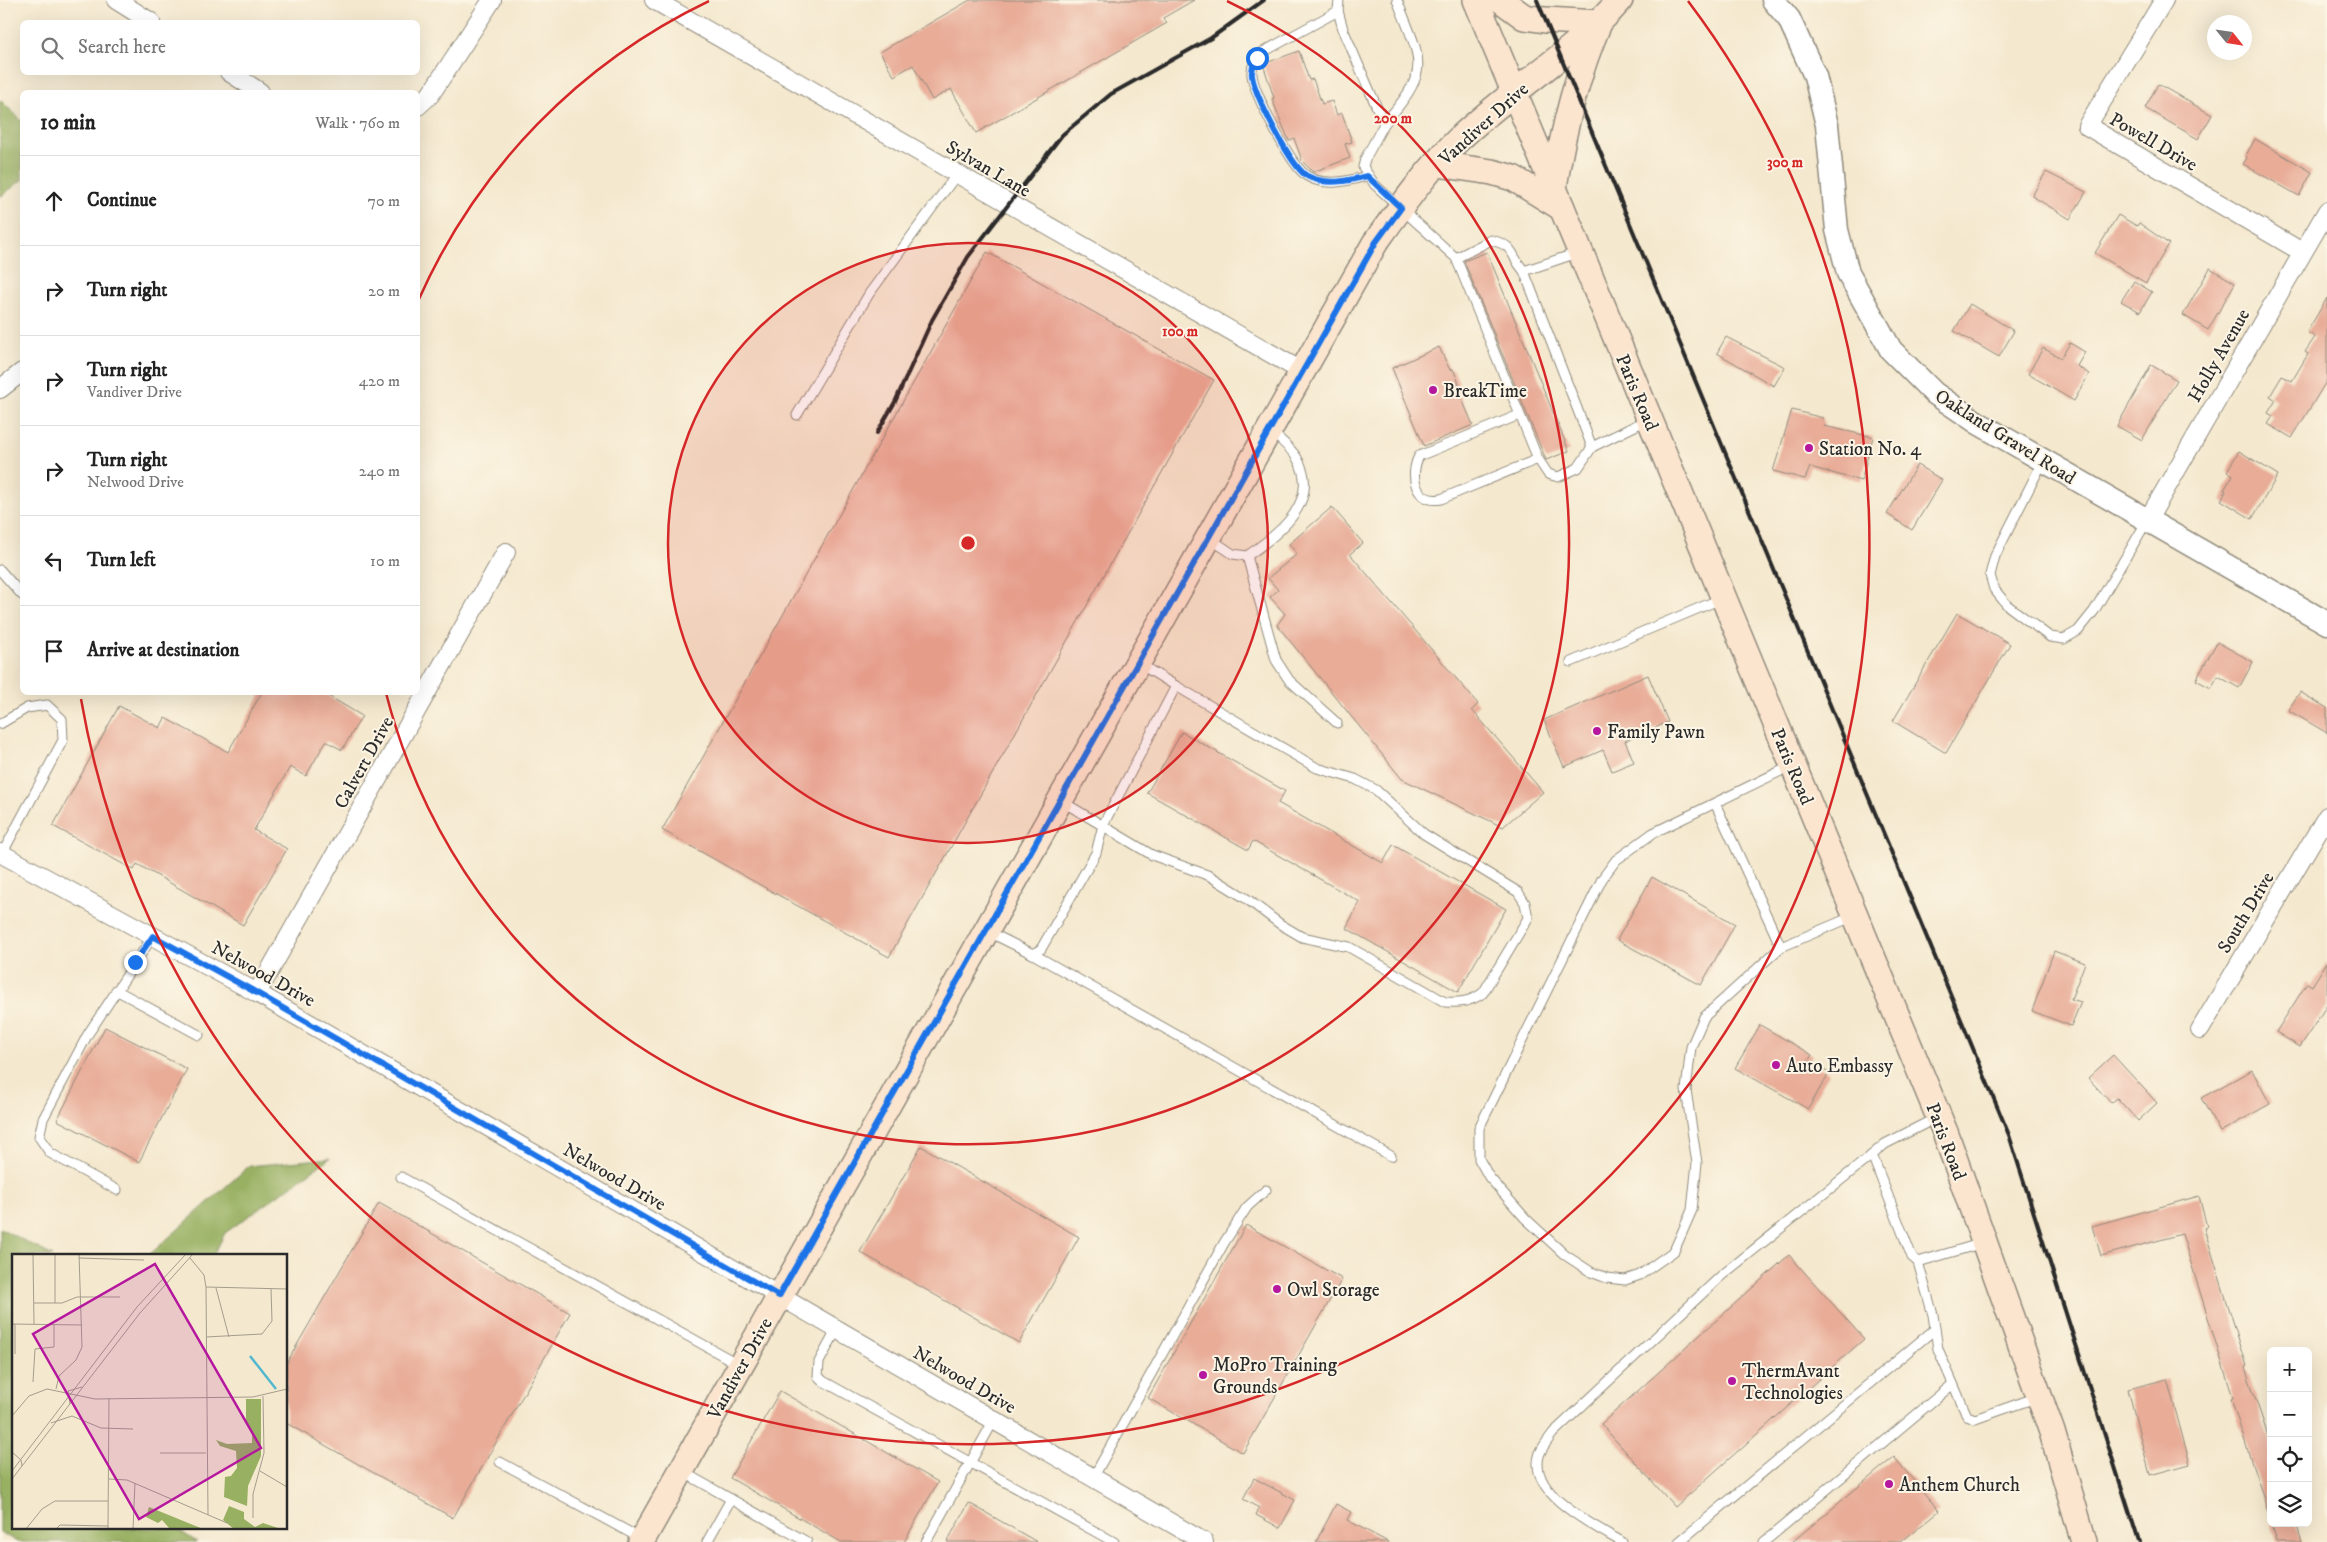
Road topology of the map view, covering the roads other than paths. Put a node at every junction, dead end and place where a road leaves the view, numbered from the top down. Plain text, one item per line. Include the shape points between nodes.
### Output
1 (116, 0) edge
2 (492, 0) edge
3 (654, 0) edge
4 (1339, 0) edge
5 (1397, 0) edge
6 (1476, 0) edge
7 (1501, 0) edge
8 (1773, 0) edge
9 (2164, 0) edge
10 (1614, 9) edge
11 (1338, 11) junction
12 (148, 20) edge
13 (234, 75) edge
14 (257, 90) edge
15 (1514, 93) junction
16 (420, 104) edge
17 (1384, 124) junction
18 (1437, 164) junction
19 (957, 174) junction
20 (1367, 176) junction
21 (1558, 197) junction
22 (1401, 208) junction
23 (2327, 211) edge
24 (1580, 252) junction
25 (2302, 252) junction
26 (1456, 258) junction
27 (1524, 271) junction
28 (1303, 372) junction
29 (20, 378) edge
30 (0, 389) edge
31 (797, 415) dead end
32 (1519, 415) junction
33 (1649, 419) junction
34 (1270, 430) junction
35 (1592, 447) junction
36 (1538, 459) junction
37 (2042, 461) junction
38 (2147, 521) junction
39 (1209, 538) junction
40 (506, 552) dead end
41 (1247, 556) junction
42 (0, 570) edge
43 (20, 593) edge
44 (1723, 598) junction
45 (2327, 623) edge
46 (1571, 662) dead end
47 (1138, 663) junction
48 (1176, 686) junction
49 (1337, 722) dead end
50 (0, 724) edge
51 (1793, 765) junction
52 (1060, 800) junction
53 (1715, 803) junction
54 (2327, 816) edge
55 (1103, 825) junction
56 (1, 854) edge
57 (1855, 916) junction
58 (986, 931) junction
59 (153, 936) junction
60 (1781, 947) junction
61 (1032, 954) junction
62 (116, 990) junction
63 (257, 993) junction
64 (2200, 1030) dead end
65 (199, 1035) dead end
66 (1938, 1117) junction
67 (1872, 1155) junction
68 (1391, 1156) dead end
69 (401, 1176) dead end
70 (117, 1190) dead end
71 (1266, 1190) dead end
72 (1984, 1242) junction
73 (1918, 1262) junction
74 (779, 1296) junction
75 (837, 1329) junction
76 (1935, 1329) junction
77 (740, 1365) junction
78 (1953, 1384) junction
79 (2039, 1396) junction
80 (994, 1420) junction
81 (500, 1462) dead end
82 (970, 1463) junction
83 (681, 1471) junction
84 (1093, 1478) junction
85 (731, 1499) junction
86 (1182, 1536) edge
87 (642, 1540) edge
88 (707, 1542) edge
89 (807, 1542) edge
90 (926, 1542) edge
91 (1114, 1542) edge
92 (1204, 1542) edge
93 (1622, 1542) edge
94 (1679, 1542) edge
95 (1764, 1542) edge
96 (2084, 1542) edge

1 - 12 street
2 - 16 street via 430,96
3 - 19 street, Sylvan Lane
4 - 11 lane
5 - 17 lane via 1419,55 1419,70 1403,101
6 - 15 main road, Paris Road
7 - 10 main road via 1524,17
8 - 37 street, Oakland Gravel Road via 1788,19 1815,76 1827,125 1837,230 1848,273 1891,350 1934,393
9 - 25 street, Powell Drive via 2087,126
10 - 15 main road, Vandiver Drive
10 - 21 main road via 1574,88 1560,152
11 - 17 lane
11 - 20 lane via 1263,52 1252,67 1252,76 1259,98 1293,163 1307,176 1340,182
13 - 14 street
15 - 18 main road, Vandiver Drive via 1458,140
15 - 21 main road, Paris Road
17 - 20 lane via 1365,159 1363,167
18 - 21 main road via 1492,172
18 - 22 main road, Vandiver Drive
19 - 28 street, Sylvan Lane
19 - 31 lane via 868,294
20 - 22 lane
21 - 24 main road, Paris Road
22 - 26 lane
22 - 28 main road, Vandiver Drive via 1376,242
23 - 25 street, Holly Avenue
24 - 27 lane
24 - 33 main road, Paris Road
25 - 38 street, Holly Avenue
26 - 27 lane via 1491,240 1504,243
26 - 32 lane
27 - 35 lane
28 - 34 main road, Vandiver Drive
29 - 30 street
32 - 36 lane
32 - 36 lane via 1419,456 1413,474 1416,486 1432,501
33 - 35 lane
33 - 44 main road, Paris Road
34 - 39 main road, Vandiver Drive
34 - 41 lane via 1296,456 1305,474 1305,492 1298,509 1283,526
35 - 36 lane via 1578,468 1558,477 1548,474
37 - 38 street, Oakland Gravel Road
37 - 38 lane via 1995,556 1990,575 1994,589 2007,605 2050,637 2064,639 2078,631 2094,611
38 - 45 street, Oakland Gravel Road
39 - 41 lane via 1233,554
39 - 47 main road, Vandiver Drive
40 - 63 street, Calvert Drive
41 - 49 lane via 1276,660 1289,680
42 - 43 lane
44 - 46 lane
44 - 51 main road, Paris Road
47 - 48 lane
47 - 52 main road, Vandiver Drive
48 - 55 lane
48 - 55 lane via 1316,768 1355,779 1376,790 1424,834 1518,892 1525,903 1528,918 1484,993 1472,1001 1444,1002 1348,947 1302,937 1210,876 1152,855
50 - 56 lane via 27,708 47,705 62,719 63,740
51 - 53 lane
51 - 57 main road, Paris Road
52 - 55 lane
52 - 58 main road, Vandiver Drive
53 - 60 lane
53 - 60 lane via 1653,833 1616,860 1607,872 1480,1128 1479,1160 1489,1177 1525,1218 1565,1255 1591,1272 1625,1280 1640,1275 1674,1251 1692,1210 1697,1163 1686,1090 1691,1047 1704,1017
54 - 64 street, South Drive
55 - 61 lane via 1096,854 1041,949
56 - 59 street, Nelwood Drive
57 - 60 lane
57 - 66 main road, Paris Road
58 - 61 lane
58 - 74 main road, Vandiver Drive
59 - 62 lane
59 - 63 street, Nelwood Drive
61 - 68 lane
62 - 65 lane
62 - 70 lane via 88,1034 43,1119 39,1137 50,1153
63 - 74 street, Nelwood Drive
66 - 67 lane via 1885,1144
66 - 72 main road, Paris Road
67 - 73 lane via 1912,1257
67 - 93 lane via 1721,1276 1553,1433 1539,1455 1538,1474 1550,1493 1576,1514
69 - 77 lane
71 - 84 lane via 1248,1207 1224,1243
72 - 73 lane
72 - 79 main road, Paris Road
73 - 76 lane
74 - 75 street, Nelwood Drive
74 - 77 main road, Vandiver Drive
75 - 80 street, Nelwood Drive
75 - 82 lane via 819,1362 818,1376
76 - 78 lane via 1938,1349
76 - 94 lane
77 - 83 main road, Vandiver Drive
78 - 79 lane via 1967,1416 1975,1420
78 - 95 lane
79 - 96 main road, Paris Road
80 - 82 lane
80 - 84 street, Nelwood Drive
81 - 87 lane
82 - 90 lane
82 - 91 lane
83 - 85 lane
83 - 87 main road, Vandiver Drive
84 - 86 street, Nelwood Drive
85 - 88 lane
85 - 89 lane
86 - 92 street, Nelwood Drive

